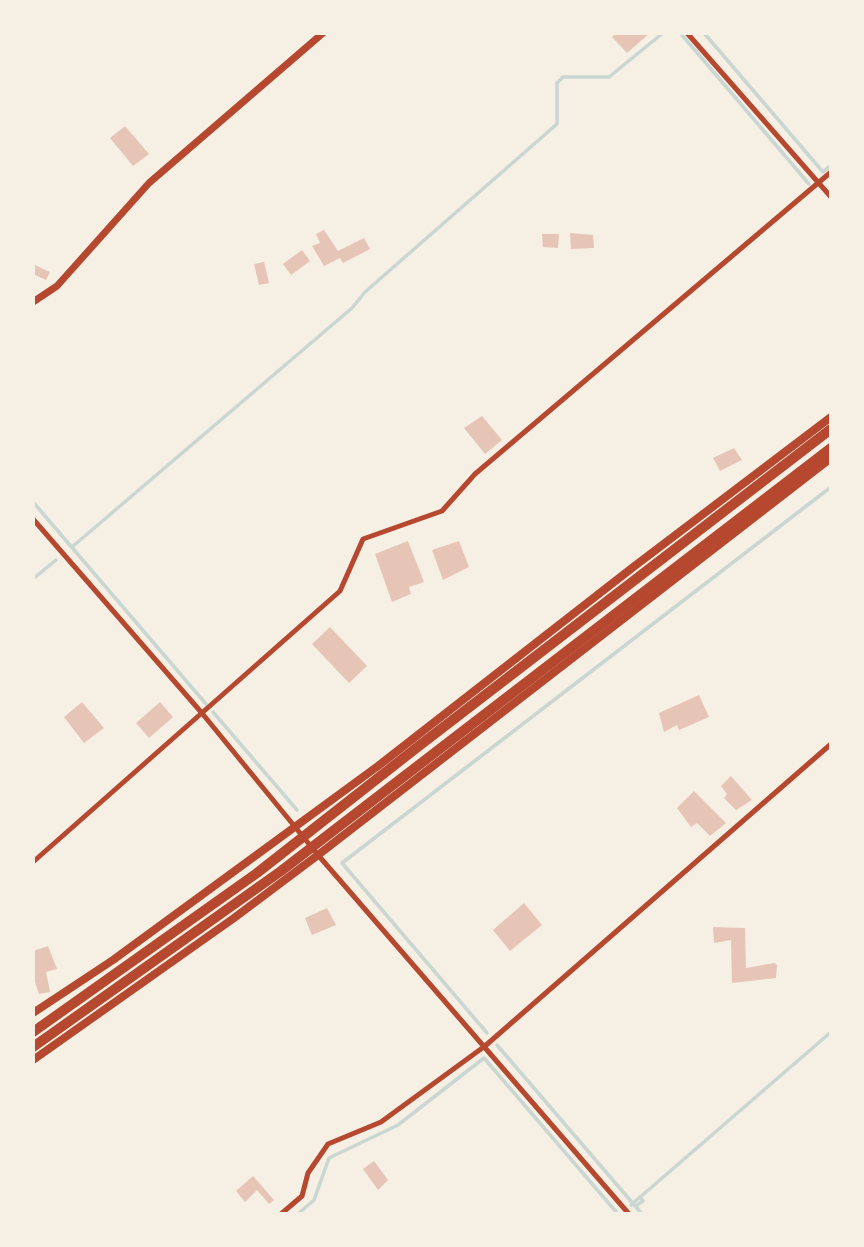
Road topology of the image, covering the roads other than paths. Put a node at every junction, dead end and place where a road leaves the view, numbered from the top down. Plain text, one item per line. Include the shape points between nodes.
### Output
1 (323, 33) edge
2 (687, 33) edge
3 (831, 172) edge
4 (818, 183) junction
5 (831, 197) edge
6 (33, 302) edge
7 (831, 417) edge
8 (831, 429) edge
9 (831, 447) edge
10 (831, 458) edge
11 (33, 519) edge
12 (201, 712) junction
13 (831, 744) edge
14 (294, 826) junction
15 (318, 855) junction
16 (33, 862) edge
17 (33, 1013) edge
18 (33, 1032) edge
19 (485, 1046) junction
20 (33, 1047) edge
21 (33, 1060) edge
22 (281, 1214) edge
23 (629, 1214) edge

1 - 6 street via 149,183 57,286
2 - 4 street
3 - 4 street
4 - 5 street
4 - 12 street via 475,474 442,511 363,539 340,591
7 - 14 main road via 379,766
8 - 18 highway via 257,873
9 - 20 highway via 281,870
10 - 15 main road
11 - 12 street
12 - 14 street
12 - 16 street
13 - 19 street
14 - 15 street
14 - 17 main road via 113,960
15 - 19 street
15 - 21 main road
19 - 22 street via 381,1122 328,1144 308,1173 302,1196
19 - 23 street

